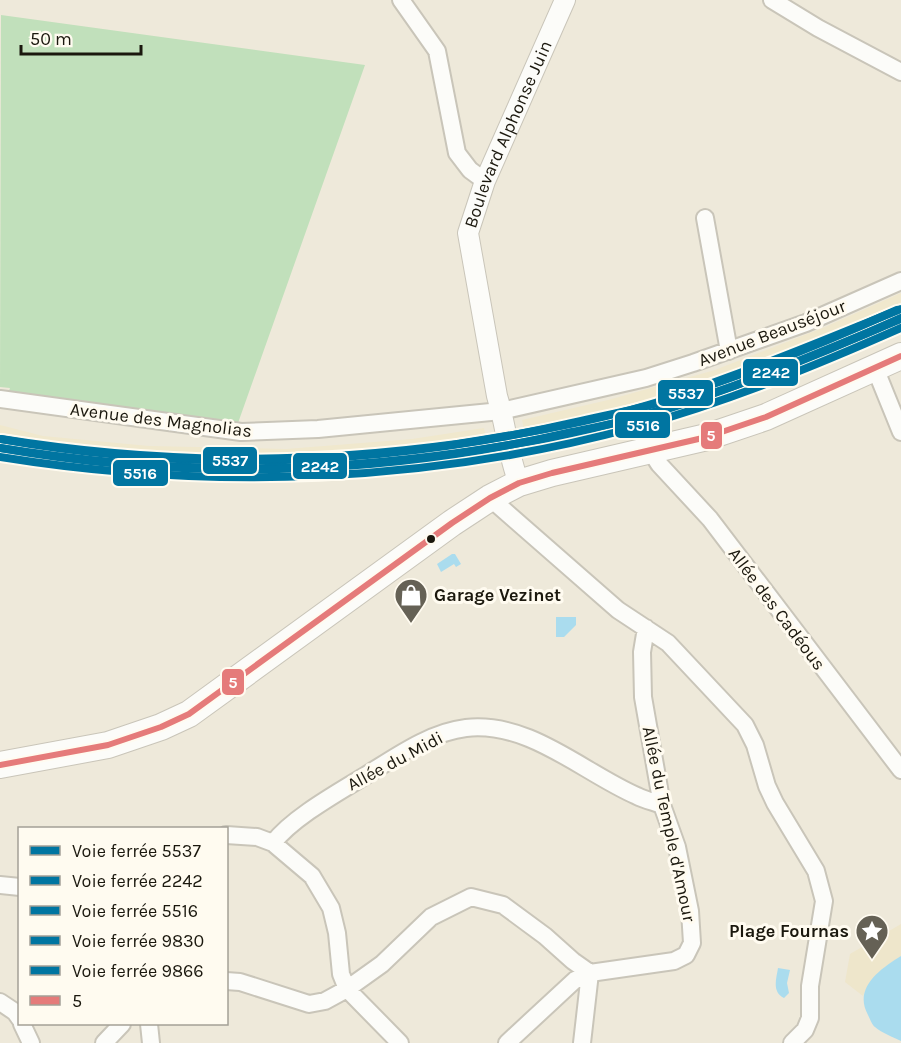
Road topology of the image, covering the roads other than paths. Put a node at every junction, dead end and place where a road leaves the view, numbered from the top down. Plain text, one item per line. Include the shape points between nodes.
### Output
1 (401, 0) edge
2 (565, 0) edge
3 (772, 0) edge
4 (901, 72) edge
5 (485, 181) junction
6 (705, 218) dead end
7 (901, 281) edge
8 (729, 351) junction
9 (901, 356) edge
10 (875, 368) junction
11 (0, 399) edge
12 (503, 416) junction
13 (901, 432) edge
14 (650, 450) junction
15 (516, 475) junction
16 (490, 498) junction
17 (646, 628) junction
18 (0, 765) edge
19 (901, 770) edge
20 (662, 805) junction
21 (228, 835) edge
22 (273, 843) junction
23 (0, 885) edge
24 (18, 887) edge
25 (590, 973) junction
26 (228, 981) edge
27 (347, 989) junction
28 (0, 1002) edge
29 (18, 1016) edge
30 (23, 1025) edge
31 (120, 1025) edge
32 (149, 1025) edge
33 (31, 1043) edge
34 (104, 1043) edge
35 (151, 1043) edge
36 (400, 1043) edge
37 (507, 1043) edge
38 (582, 1043) edge
39 (792, 1043) edge

1 - 5 street via 437,51 457,153
2 - 5 street, Boulevard Alphonse Juin
3 - 4 street
5 - 12 street, Boulevard Alphonse Juin via 468,233
6 - 8 street
7 - 8 street, Avenue Beauséjour
8 - 12 street, Avenue Beauséjour via 646,378
9 - 10 main road
10 - 13 street
10 - 14 main road via 766,417 707,437
11 - 12 street, Avenue des Magnolias via 241,432
12 - 15 street, Boulevard Alphonse Juin
14 - 15 main road via 552,473
14 - 19 street, Allée des Cadéous via 710,519
15 - 16 main road
16 - 17 street via 618,610
16 - 18 main road via 189,714 108,745
17 - 20 street, Allée du Temple d'Amour via 643,697
17 - 39 street via 668,643 745,725 775,803 820,882 824,901 810,986 810,1018
20 - 22 street, Allée du Midi via 636,796 534,740 500,730 467,728 445,733 400,754 281,832
20 - 25 street, Allée du Temple d'Amour via 690,911 692,943 686,955 674,962
21 - 22 street via 257,837
22 - 27 street via 312,876 331,908
23 - 24 street
25 - 27 street via 503,905 471,897 431,917 382,964
25 - 37 street, Allée du Temple d'Amour via 575,980
25 - 38 street
26 - 27 street via 309,1005
27 - 36 street
28 - 29 street
30 - 33 street
31 - 34 street
32 - 35 street

